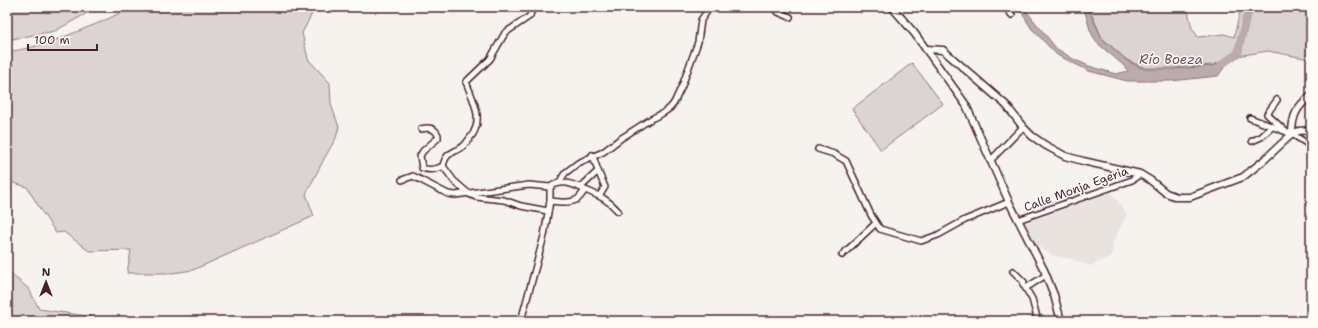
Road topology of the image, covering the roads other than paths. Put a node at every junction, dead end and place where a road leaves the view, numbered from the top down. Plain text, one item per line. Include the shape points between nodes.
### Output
1 (532, 7) edge
2 (710, 7) edge
3 (777, 7) edge
4 (892, 7) edge
5 (1005, 7) edge
6 (1012, 15) dead end
7 (790, 17) dead end
8 (933, 49) junction
9 (1311, 96) edge
10 (1277, 100) dead end
11 (1250, 118) dead end
12 (1023, 127) junction
13 (1272, 127) junction
14 (421, 129) dead end
15 (1311, 130) edge
16 (1288, 135) junction
17 (1252, 141) dead end
18 (1311, 146) edge
19 (818, 149) dead end
20 (592, 156) junction
21 (988, 158) junction
22 (443, 166) junction
23 (598, 171) junction
24 (1140, 174) junction
25 (402, 180) dead end
26 (559, 183) junction
27 (550, 187) junction
28 (584, 189) junction
29 (469, 194) junction
30 (600, 195) junction
31 (550, 201) junction
32 (1009, 202) junction
33 (548, 211) junction
34 (618, 211) dead end
35 (1018, 220) junction
36 (876, 223) junction
37 (842, 255) dead end
38 (1013, 271) dead end
39 (1046, 274) junction
40 (1026, 288) junction
41 (521, 321) edge
42 (1038, 321) edge
43 (1060, 321) edge

1 - 22 street via 530,16 505,33 490,59 466,82 478,113 478,124 463,147 447,156
2 - 20 street via 701,20 698,42 674,103 603,152
3 - 7 street via 778,12
4 - 8 street
5 - 6 street
8 - 12 street via 943,50 1006,105
8 - 21 street via 966,105
9 - 16 street via 1298,108
10 - 16 street via 1267,114
11 - 13 street
12 - 21 street
12 - 24 street via 1038,141 1065,156
13 - 16 street
13 - 17 street via 1262,137
14 - 22 street via 436,130 438,135 420,156 422,168 436,170
15 - 16 street
16 - 18 street
16 - 24 street via 1243,177 1190,198 1172,196
19 - 36 street via 846,161
20 - 23 street
20 - 26 street via 570,168
21 - 32 street
22 - 29 street via 454,181
23 - 28 street
23 - 30 street via 605,187
24 - 35 street, Calle Monja Egeria via 1132,180
25 - 29 street via 413,176 448,194
26 - 27 street
26 - 28 street
27 - 29 street via 529,185
27 - 31 street
28 - 30 street
28 - 31 street via 576,200
29 - 33 street
30 - 34 street
31 - 33 street
32 - 35 street
32 - 36 street via 965,220 938,235 921,240 880,229
33 - 41 street via 544,236
35 - 39 street
36 - 37 street
38 - 40 street via 1024,282
39 - 40 street
39 - 43 street
40 - 42 street

